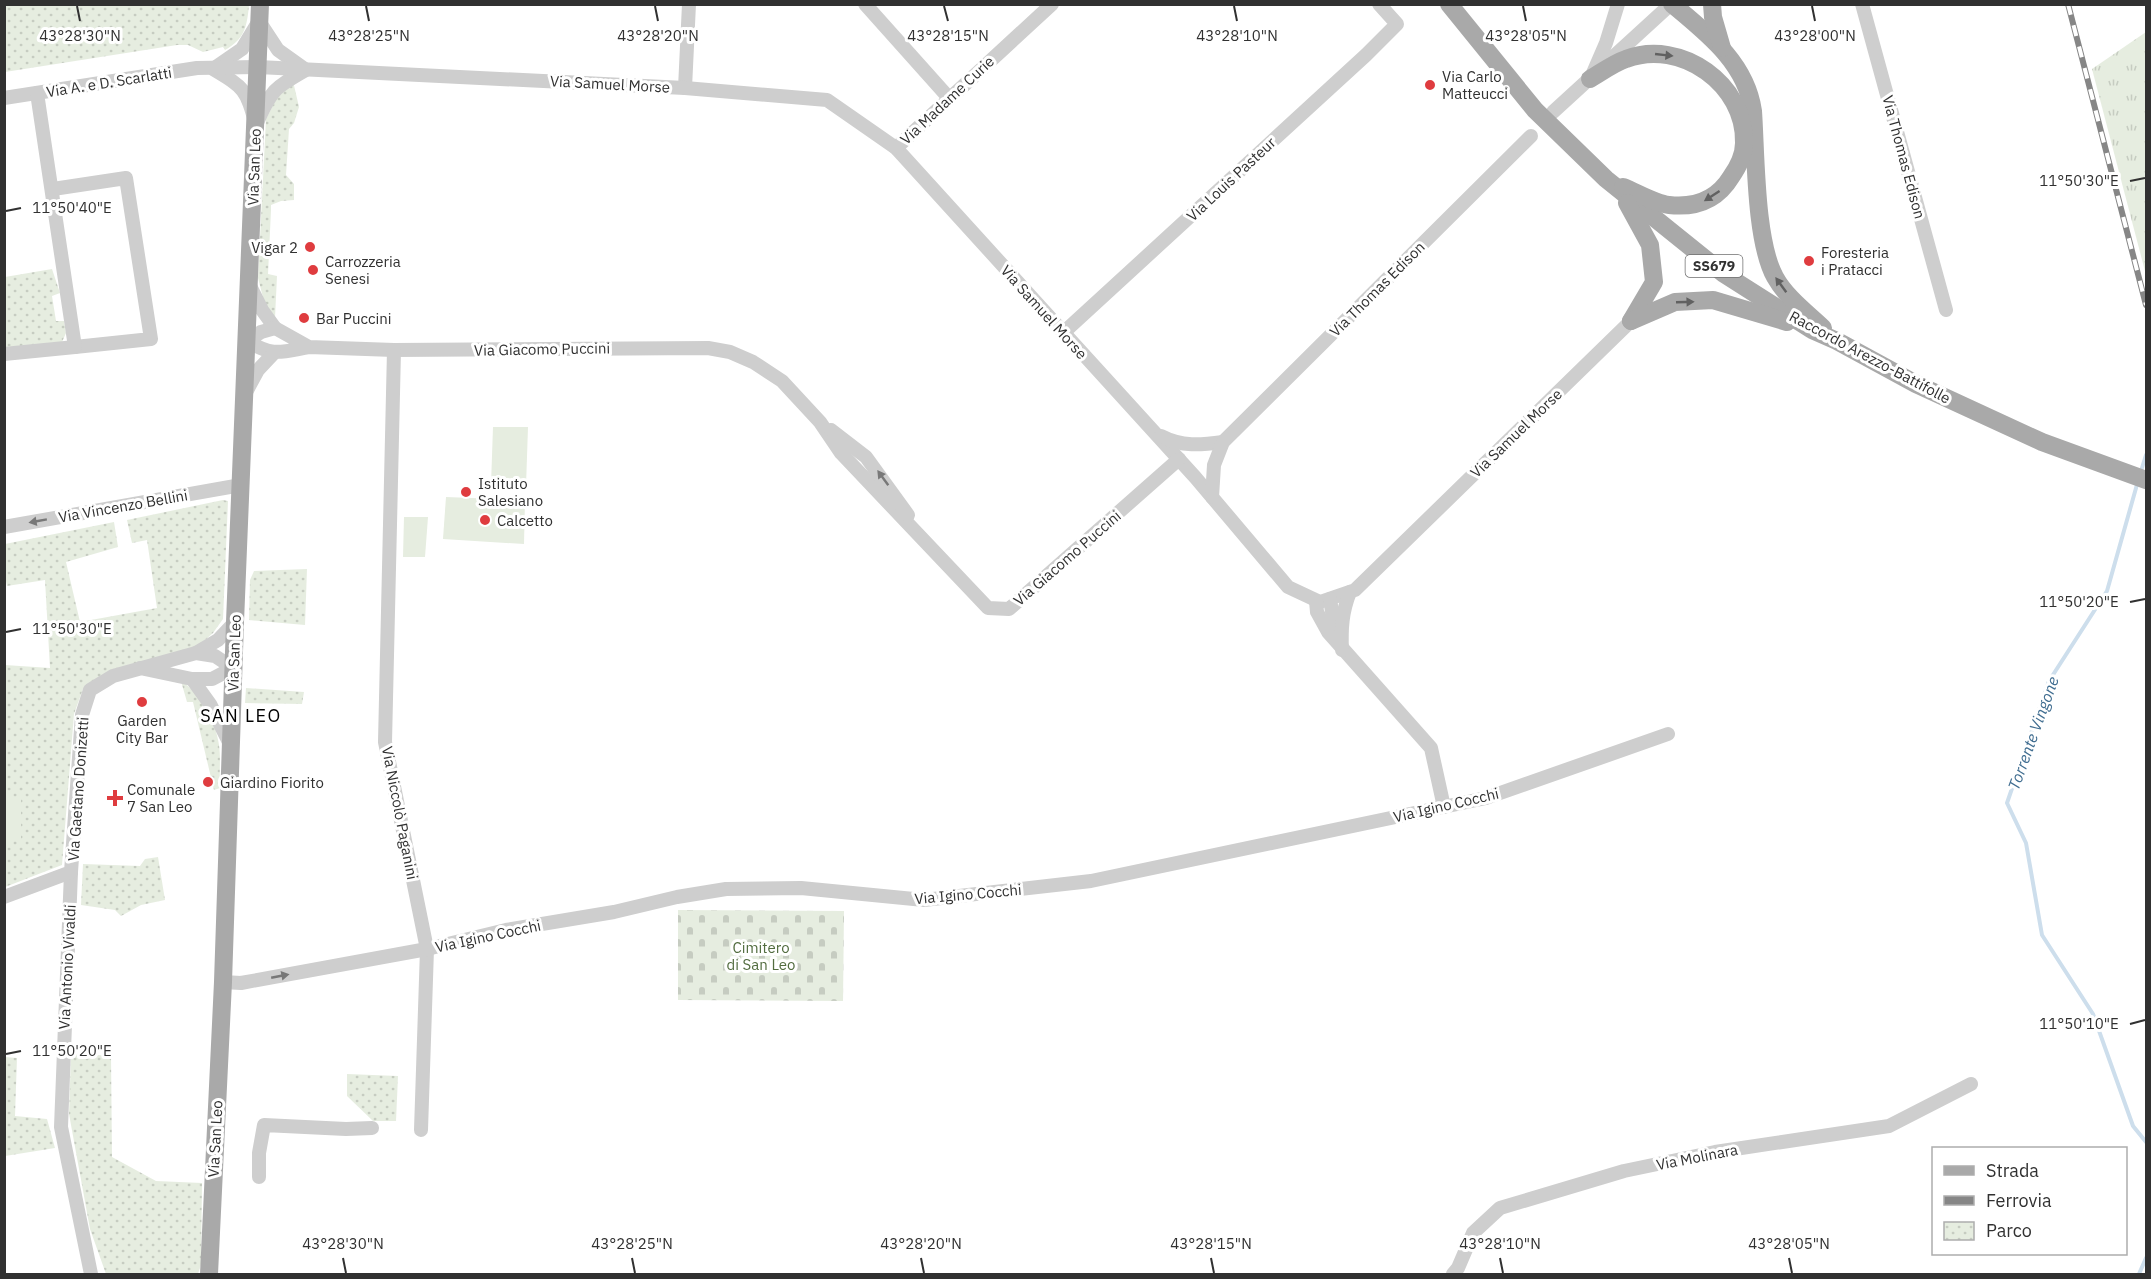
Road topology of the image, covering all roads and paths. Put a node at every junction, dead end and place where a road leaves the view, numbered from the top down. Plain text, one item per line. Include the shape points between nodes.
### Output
1 (689, 4) edge
2 (865, 4) edge
3 (1052, 4) edge
4 (1380, 4) edge
5 (1449, 4) edge
6 (1618, 4) edge
7 (1712, 4) edge
8 (1862, 4) edge
9 (1674, 6) edge
10 (260, 13) edge
11 (1722, 48) junction
12 (258, 67) junction
13 (213, 69) junction
14 (306, 70) junction
15 (1590, 78) junction
16 (685, 88) junction
17 (37, 93) junction
18 (4, 98) edge
19 (949, 98) junction
20 (1553, 112) dead end
21 (1742, 121) junction
22 (256, 125) junction
23 (1531, 136) dead end
24 (896, 148) junction
25 (1606, 180) junction
26 (53, 189) junction
27 (1623, 195) junction
28 (249, 284) junction
29 (1946, 310) dead end
30 (1631, 321) junction
31 (275, 328) junction
32 (1812, 330) junction
33 (1063, 333) junction
34 (247, 341) junction
35 (1837, 341) junction
36 (75, 347) junction
37 (309, 347) junction
38 (394, 350) junction
39 (274, 353) junction
40 (4, 354) edge
41 (244, 396) junction
42 (1153, 431) junction
43 (1223, 442) junction
44 (1196, 446) junction
45 (1214, 465) junction
46 (1187, 468) junction
47 (2146, 480) edge
48 (241, 485) junction
49 (1212, 497) junction
50 (4, 527) edge
51 (1288, 587) junction
52 (1350, 592) junction
53 (1323, 600) junction
54 (235, 622) junction
55 (1328, 632) junction
56 (1342, 650) junction
57 (196, 653) junction
58 (140, 668) junction
59 (233, 668) junction
60 (192, 679) junction
61 (1668, 734) dead end
62 (230, 746) junction
63 (1444, 807) junction
64 (72, 872) junction
65 (4, 897) edge
66 (427, 949) junction
67 (223, 982) junction
68 (1971, 1084) dead end
69 (372, 1128) dead end
70 (421, 1130) dead end
71 (259, 1177) dead end
72 (91, 1275) edge
73 (209, 1275) edge
74 (1453, 1275) edge

1 - 16 street
2 - 19 street
3 - 19 street, Via Madame Curie
4 - 33 street, Via Louis Pasteur via 1397,24
5 - 25 main road, Raccordo Arezzo-Battifolle / SS679 via 1535,110
6 - 15 street
7 - 11 main road
8 - 29 street, Via Thomas Edison
9 - 11 main road
9 - 15 street
9 - 21 main road via 1721,61 1731,78
10 - 12 main road, Via San Leo
10 - 13 street via 242,49
10 - 14 street via 278,50
35 -> 11 main road via 1788,294 1768,260 1760,216 1751,94
12 - 13 street, Via A. e D. Scarlatti
12 - 14 street, Via Samuel Morse
12 - 22 main road, Via San Leo
13 - 17 street, Via A. e D. Scarlatti via 197,68
13 - 22 street via 240,85
14 - 16 street, Via Samuel Morse
14 - 22 street via 278,86 266,100
15 - 20 street
15 -> 21 main road via 1627,58 1671,56 1694,63 1715,77 1730,94
16 - 24 street, Via Samuel Morse via 827,100
17 - 18 street, Via A. e D. Scarlatti
17 - 26 street
19 - 24 street, Via Madame Curie
21 -> 25 main road via 1742,158 1726,186 1712,199 1696,205 1667,205
22 - 28 main road, Via San Leo
23 - 43 street, Via Thomas Edison
24 - 33 street, Via Samuel Morse
25 - 27 main road, Raccordo Arezzo-Battifolle / SS679
26 - 36 street
26 - 36 street via 126,178 152,339
27 - 30 main road via 1650,245 1654,282
27 - 32 main road, Raccordo Arezzo-Battifolle / SS679 via 1724,274
28 - 31 street
28 - 34 main road, Via San Leo
30 -> 32 main road via 1675,302 1713,300
30 - 52 street, Via Samuel Morse
31 - 34 street
31 - 37 street, Via Giacomo Puccini
32 - 35 main road, Raccordo Arezzo-Battifolle / SS679
33 - 42 street, Via Samuel Morse
34 - 39 street
34 - 41 main road, Via San Leo
35 - 47 main road, Raccordo Arezzo-Battifolle / SS679 via 1916,384 2042,442
36 - 40 street
37 - 38 street, Via Giacomo Puccini
37 - 39 street
38 - 46 street, Via Giacomo Puccini via 708,348 730,352 782,381 820,422 866,457 928,544 988,608 1009,609
38 - 66 street, Via Niccolò Paganini via 385,742
39 - 41 street via 258,370
41 - 48 main road, Via San Leo
42 - 44 street via 1172,442
42 - 46 street, Via Samuel Morse
43 - 44 street
43 - 45 street
44 - 46 street
45 - 46 street, Via Giacomo Puccini
45 - 49 street
46 - 49 street, Via Samuel Morse
48 -> 50 street, Via Vincenzo Bellini
48 - 54 main road, Via San Leo
49 - 51 street, Via Samuel Morse
51 - 53 street, Via Samuel Morse
51 - 55 street
52 - 53 street, Via Samuel Morse
52 - 56 street via 1343,609
53 - 55 street via 1317,612
53 - 56 street
54 - 57 street, Via Gaetano Donizetti via 218,640
54 - 59 main road, Via San Leo
55 - 56 street
56 - 63 street via 1431,748
57 - 58 street, Via Gaetano Donizetti
57 - 59 street via 215,656
58 - 60 street, Via Gaetano Donizetti
58 - 64 street, Via Gaetano Donizetti via 113,676 90,690 82,715
59 - 60 street, Via Gaetano Donizetti via 212,679
59 - 62 main road, Via San Leo
60 - 62 street via 210,704
61 - 63 street, Via Igino Cocchi via 1485,798
62 - 67 main road, Via San Leo
63 - 66 street, Via Igino Cocchi via 1091,881 924,900 801,888 726,889 506,930
64 - 65 street, Via Gaetano Donizetti
64 - 72 street, Via Antonio Vivaldi via 61,1127
67 -> 66 street, Via Igino Cocchi via 241,983
66 - 70 street, Via Niccolò Paganini
67 - 73 main road, Via San Leo
68 - 74 street, Via Molinara via 1889,1126 1726,1150 1624,1171 1500,1208 1473,1233
69 - 71 street via 264,1125

